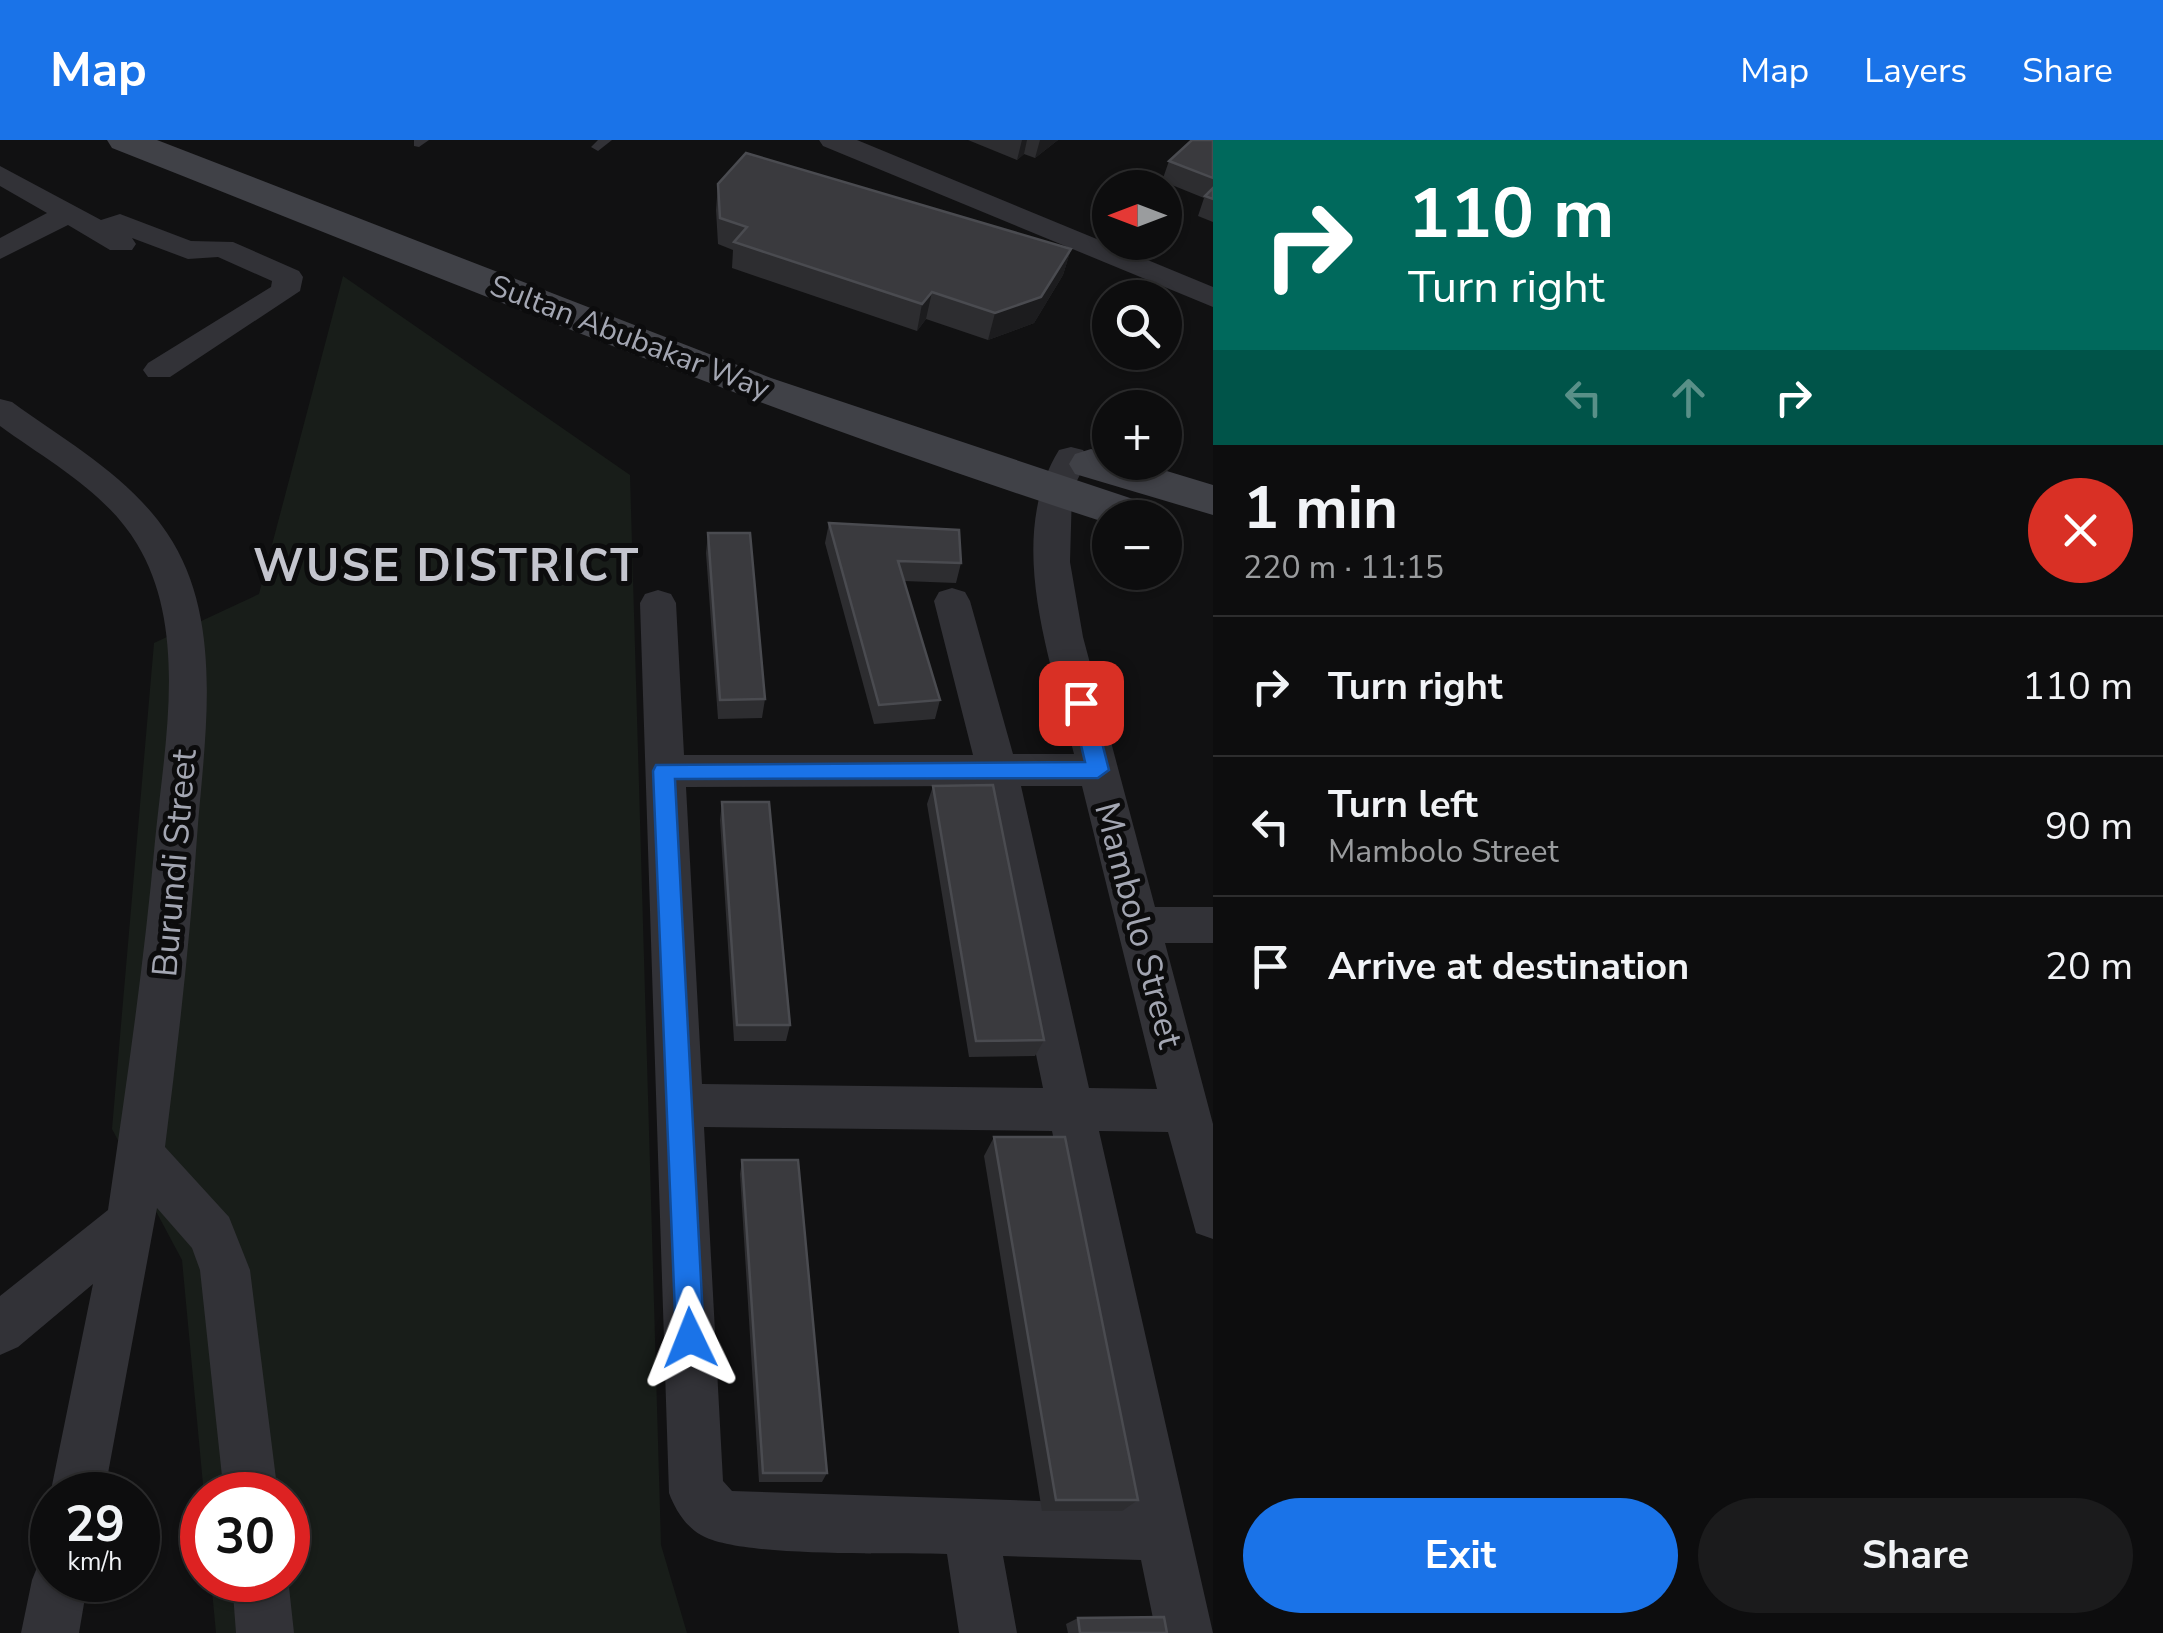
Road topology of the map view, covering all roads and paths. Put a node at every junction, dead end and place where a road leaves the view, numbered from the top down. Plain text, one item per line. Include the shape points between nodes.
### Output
1 (126, 140) edge
2 (205, 140) edge
3 (833, 140) edge
4 (0, 174) edge
5 (67, 214) junction
6 (98, 232) junction
7 (0, 250) edge
8 (166, 269) dead end
9 (1213, 298) edge
10 (159, 370) dead end
11 (0, 410) edge
12 (1063, 475) junction
13 (1108, 500) edge
14 (1213, 500) edge
15 (1182, 530) edge
16 (1213, 539) edge
17 (658, 602) dead end
18 (952, 602) dead end
19 (1098, 770) junction
20 (664, 771) junction
21 (997, 771) junction
22 (1140, 924) junction
23 (1213, 925) edge
24 (682, 1105) junction
25 (1070, 1110) junction
26 (1187, 1110) junction
27 (143, 1156) junction
28 (1213, 1216) edge
29 (131, 1222) junction
30 (0, 1329) edge
31 (82, 1472) edge
32 (248, 1472) edge
33 (971, 1528) junction
34 (1163, 1533) junction
35 (56, 1602) edge
36 (262, 1602) edge
37 (50, 1633) edge
38 (265, 1633) edge
39 (988, 1633) edge
40 (1185, 1633) edge

1 - 12 main road, Sultan Abubakar Way via 712,369
2 - 12 main road, Sultan Abubakar Way via 900,401
3 - 9 street
4 - 5 street
5 - 6 street
5 - 7 street
6 - 8 street
6 - 10 street via 120,223 188,250 222,248 288,277 284,291
11 - 27 street, Burundi Street via 118,495 154,541 180,606 188,693
12 - 13 main road, Sultan Abubakar Way
12 - 14 main road, Sultan Abubakar Way
12 - 19 street, Mambolo Street via 1052,562
15 - 16 main road
17 - 20 street
18 - 21 street
19 - 21 street
19 - 22 street, Mambolo Street
20 - 21 street
20 - 24 street
21 - 25 street
22 - 23 street
22 - 26 street, Mambolo Street
24 - 25 street
24 - 33 street via 696,1493 718,1514 741,1520
25 - 26 street
25 - 34 street
26 - 28 street, Mambolo Street
27 - 29 street, Burundi Street
27 - 32 street via 212,1234 225,1270
29 - 30 street
29 - 31 street, Burundi Street
33 - 34 street
33 - 39 street
34 - 40 street
35 - 37 street
36 - 38 street

